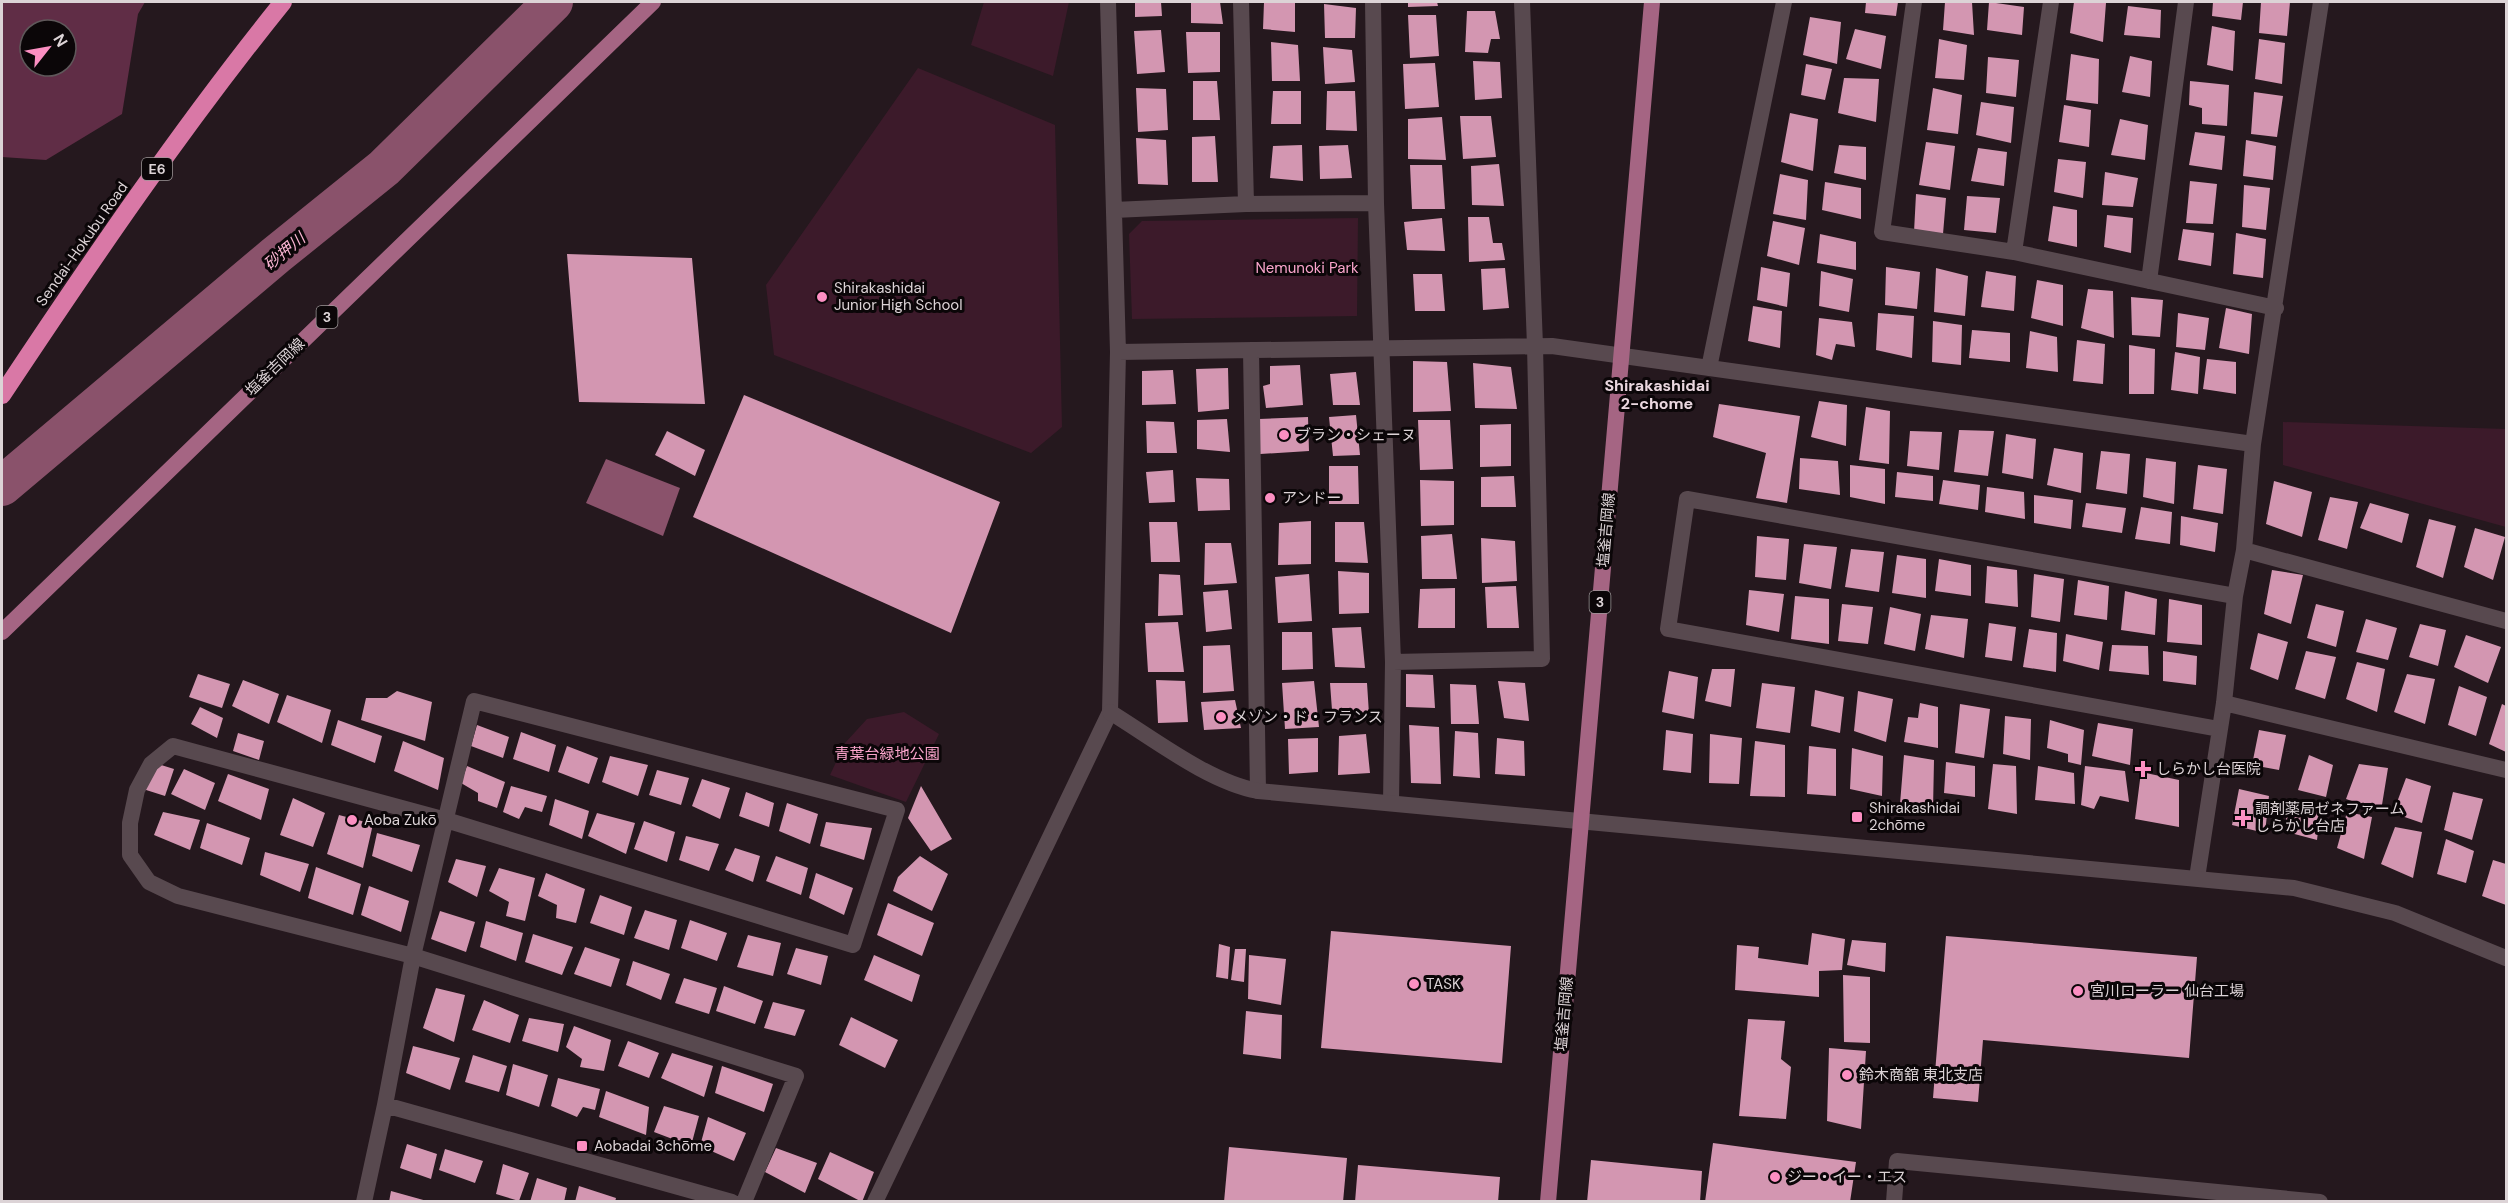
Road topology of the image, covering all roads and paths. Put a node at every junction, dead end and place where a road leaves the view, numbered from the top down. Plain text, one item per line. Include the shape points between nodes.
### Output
1 (283, 2) edge
2 (653, 2) edge
3 (1108, 2) edge
4 (1241, 2) edge
5 (1373, 2) edge
6 (1522, 2) edge
7 (1652, 2) edge
8 (1784, 2) edge
9 (1914, 2) edge
10 (2051, 2) edge
11 (2186, 2) edge
12 (2321, 2) edge
13 (1377, 203) junction
14 (1246, 204) junction
15 (1114, 210) junction
16 (2014, 252) junction
17 (2149, 281) junction
18 (2276, 308) junction
19 (1535, 346) junction
20 (1382, 348) junction
21 (1251, 350) junction
22 (1118, 352) junction
23 (1701, 367) junction
24 (2, 395) edge
25 (2253, 444) junction
26 (2244, 550) junction
27 (2235, 596) junction
28 (2506, 621) edge
29 (2, 632) edge
30 (1393, 662) junction
31 (2224, 703) junction
32 (1110, 712) junction
33 (2219, 729) junction
34 (2506, 770) edge
35 (1258, 791) junction
36 (1391, 803) junction
37 (446, 820) junction
38 (1581, 820) junction
39 (2197, 878) junction
40 (413, 956) junction
41 (2506, 958) edge
42 (385, 1105) junction
43 (364, 1202) edge
44 (732, 1202) edge
45 (744, 1202) edge
46 (875, 1202) edge
47 (1548, 1202) edge
48 (1894, 1202) edge
49 (2320, 1202) edge

1 - 24 highway, Sendai-Hokubu Road / E6 via 141,190
2 - 29 main road, 塩釜吉岡線 / 3
3 - 15 street
4 - 14 street
5 - 13 street
6 - 19 street
7 - 38 main road, 塩釜吉岡線 / 3
8 - 23 street
9 - 16 street via 1882,232
10 - 16 street
11 - 17 street
12 - 18 street
13 - 14 street
13 - 20 street
14 - 15 street
15 - 22 street
16 - 17 street
17 - 18 street
18 - 25 street
19 - 20 street
19 - 23 street
19 - 30 street via 1542,659
20 - 21 street
20 - 30 street
21 - 22 street
21 - 35 street
22 - 32 street
23 - 25 street
25 - 26 street
26 - 27 street
26 - 28 street
27 - 31 street
27 - 33 street via 1687,499 1668,629
30 - 36 street
31 - 33 street
31 - 34 street
32 - 35 street via 1213,775 1238,788
32 - 46 street
33 - 39 street
35 - 36 street
36 - 38 street
37 - 37 street via 853,945 897,810 474,701
37 - 40 street
37 - 40 street via 173,746 151,764 137,790 130,823 130,855 149,882 178,896
38 - 39 street
38 - 47 main road, 塩釜吉岡線 / 3
39 - 41 street via 2294,888 2395,913
40 - 42 street
40 - 45 street via 796,1077
42 - 43 street
42 - 44 street
48 - 49 street via 1897,1161

